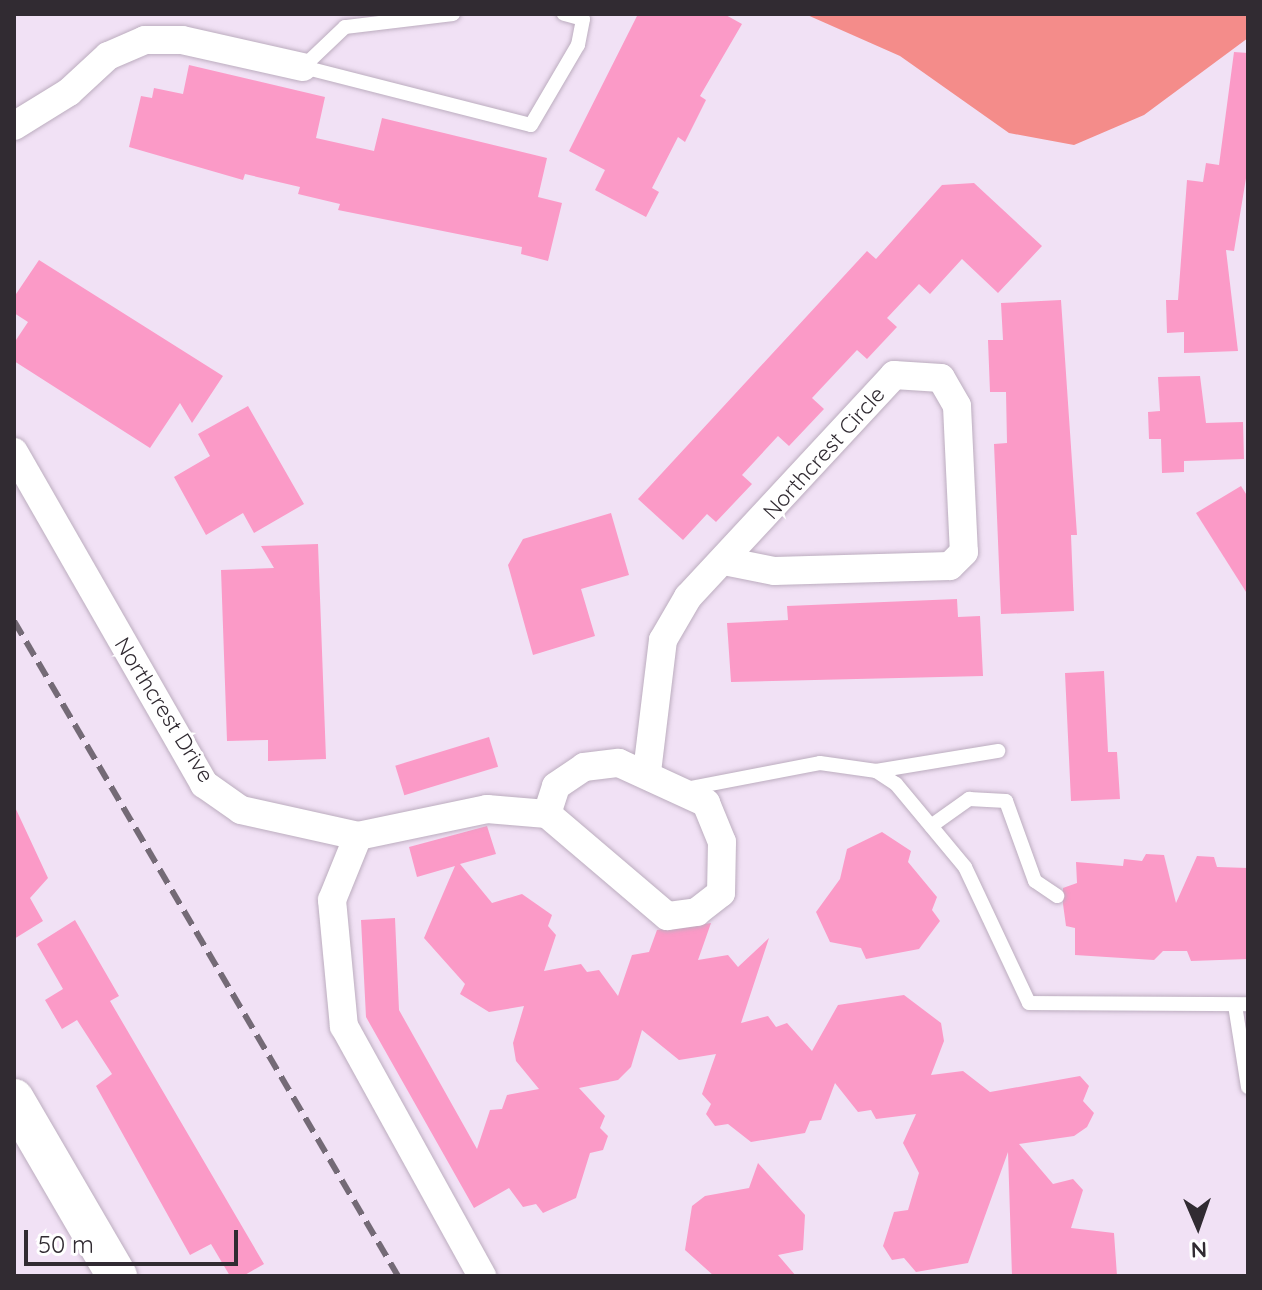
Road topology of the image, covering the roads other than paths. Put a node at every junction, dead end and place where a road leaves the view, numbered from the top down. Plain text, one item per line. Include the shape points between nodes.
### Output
1 (453, 14) edge
2 (564, 14) edge
3 (303, 67) junction
4 (14, 126) edge
5 (14, 452) edge
6 (724, 561) junction
7 (998, 751) dead end
8 (876, 771) junction
9 (647, 772) junction
10 (677, 791) junction
11 (547, 814) junction
12 (931, 826) junction
13 (358, 836) junction
14 (1057, 896) dead end
15 (1241, 1004) edge
16 (1248, 1087) edge
17 (14, 1099) edge
18 (117, 1276) edge
19 (482, 1276) edge

1 - 3 lane via 345,27
2 - 3 lane via 583,19 578,45 531,125
3 - 4 street via 182,40 145,40 108,56 69,92
5 - 13 street, Northcrest Drive via 204,784 241,810
6 - 6 street, Northcrest Circle via 894,375 941,378 957,406 960,464 964,552 950,566 774,571
6 - 9 street, Northcrest Circle via 688,597 663,640
7 - 8 lane
8 - 10 lane via 820,763
8 - 12 lane via 896,784
9 - 10 street
9 - 11 street via 619,763 584,767 556,786
10 - 11 street via 706,803 722,842 721,893 697,912 667,916 642,900
11 - 13 street via 487,809
12 - 14 lane via 969,799 1006,801 1035,881
12 - 15 lane via 981,894 1029,1003
13 - 19 street via 332,900 344,1026
15 - 16 lane
17 - 18 street

